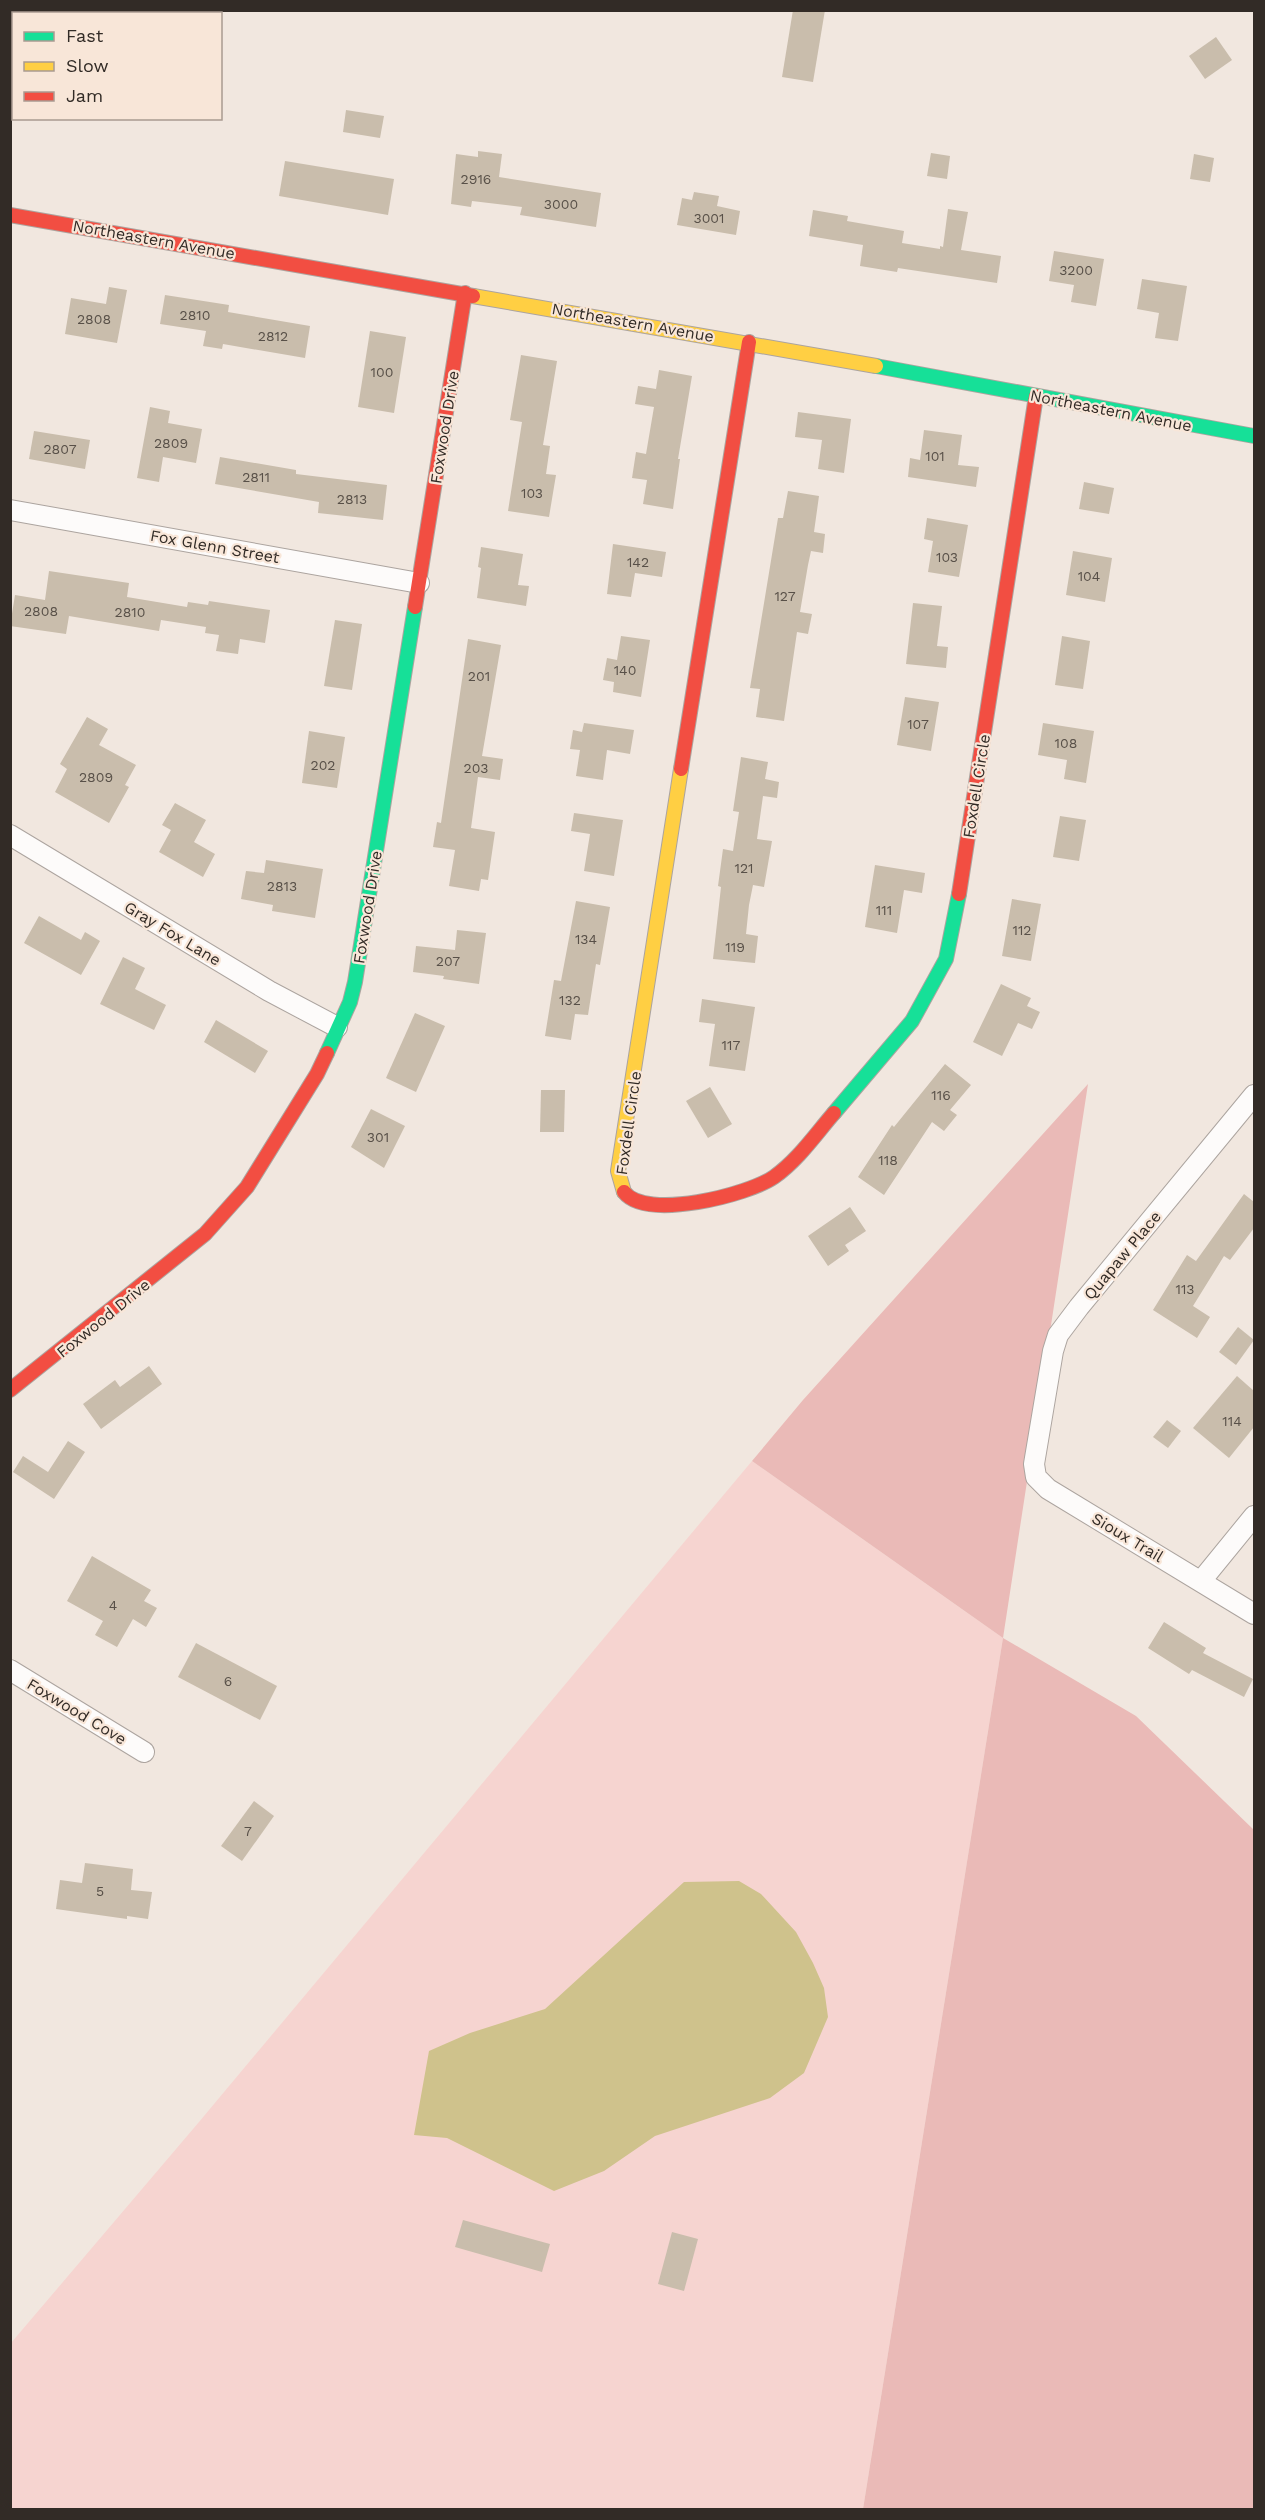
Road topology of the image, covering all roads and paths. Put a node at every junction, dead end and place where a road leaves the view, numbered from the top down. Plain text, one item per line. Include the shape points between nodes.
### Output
1 (10, 215) edge
2 (465, 294) junction
3 (749, 342) junction
4 (1036, 396) junction
5 (1254, 436) edge
6 (10, 510) edge
7 (419, 583) junction
8 (10, 835) edge
9 (337, 1027) junction
10 (1254, 1095) edge
11 (10, 1390) edge
12 (1038, 1439) joint
13 (1254, 1515) edge
14 (1201, 1581) junction
15 (1254, 1614) edge
16 (10, 1671) edge
17 (144, 1752) dead end

1 - 2 street, Northeastern Avenue
2 - 3 street, Northeastern Avenue
2 - 7 street, Foxwood Drive
3 - 4 street, Northeastern Avenue
3 - 4 street, Foxdell Circle via 618,1171 626,1194 644,1204 699,1201 741,1193 773,1178 791,1164 912,1021 946,959
4 - 5 street, Northeastern Avenue
6 - 7 street, Fox Glenn Street
7 - 9 street, Foxwood Drive via 355,982
8 - 9 street, Gray Fox Lane via 269,991
9 - 11 street, Foxwood Drive via 317,1074 232,1207 205,1234
10 - 12 street, Quapaw Place via 1062,1328 1053,1352
12 - 14 street, Sioux Trail via 1034,1464 1041,1484
13 - 14 street
14 - 15 street, Sioux Trail
16 - 17 street, Foxwood Cove

